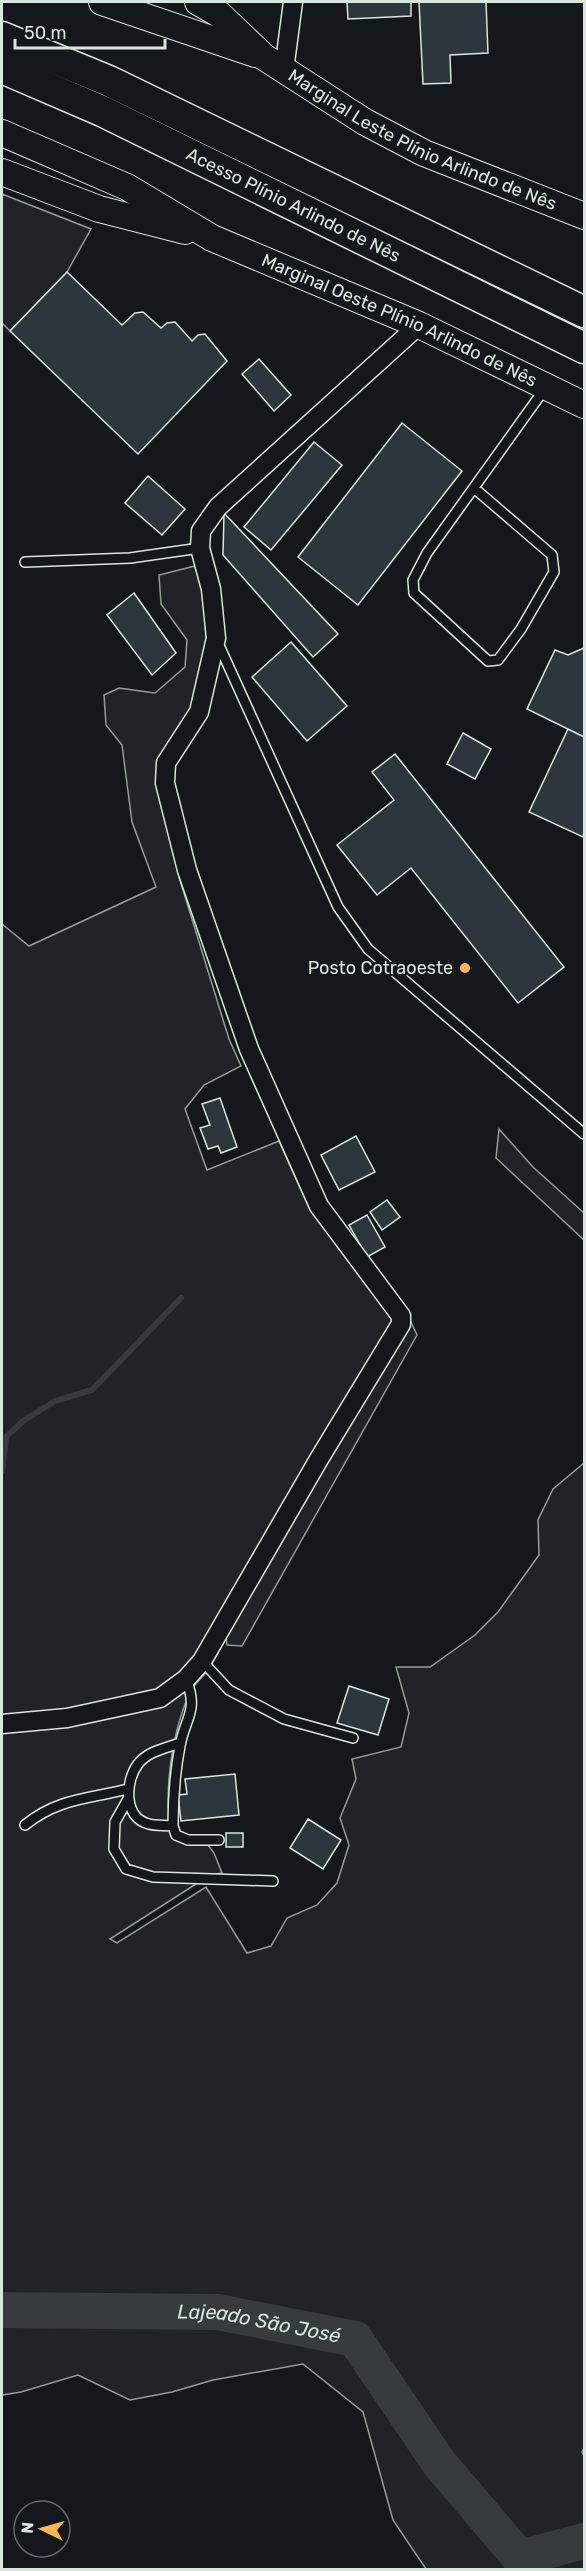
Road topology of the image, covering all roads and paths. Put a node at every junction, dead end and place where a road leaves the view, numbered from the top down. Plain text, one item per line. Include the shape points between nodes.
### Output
1 (102, 2) edge
2 (198, 2) edge
3 (293, 2) edge
4 (2, 37) edge
5 (274, 64) junction
6 (2, 68) edge
7 (2, 133) edge
8 (2, 172) edge
9 (585, 216) edge
10 (212, 238) junction
11 (585, 312) edge
12 (419, 326) junction
13 (585, 348) edge
14 (546, 387) junction
15 (585, 405) edge
16 (474, 488) junction
17 (200, 548) junction
18 (25, 562) dead end
19 (216, 638) junction
20 (585, 1134) edge
21 (202, 1660) junction
22 (186, 1679) junction
23 (2, 1724) edge
24 (353, 1738) dead end
25 (180, 1743) junction
26 (128, 1794) junction
27 (25, 1825) dead end
28 (173, 1826) junction
29 (219, 1840) dead end
30 (273, 1881) dead end

1 - 5 main road, Marginal Leste Plínio Arlindo de Nês
2 - 5 main road, Marginal Leste Plínio Arlindo de Nês via 219,14
3 - 5 street
4 - 11 highway, Acesso Plínio Arlindo de Nês via 109,81
5 - 9 main road, Marginal Leste Plínio Arlindo de Nês via 365,122 424,153
6 - 13 highway, Acesso Plínio Arlindo de Nês via 123,121
7 - 10 main road, Marginal Oeste Plínio Arlindo de Nês via 127,187
8 - 10 main road, Marginal Oeste Plínio Arlindo de Nês via 99,209
10 - 12 main road, Marginal Oeste Plínio Arlindo de Nês
12 - 14 main road, Marginal Oeste Plínio Arlindo de Nês
12 - 17 street via 218,507 201,531
14 - 15 main road, Marginal Oeste Plínio Arlindo de Nês
14 - 16 lane
16 - 16 lane via 427,553 413,580 414,593 488,660 498,660 554,572 552,555
17 - 18 lane via 130,558
17 - 19 street via 211,589
19 - 20 lane via 338,907 368,949
19 - 21 street via 200,712 166,763 165,783 187,870 249,1049 319,1206 401,1316 401,1324
21 - 22 street
21 - 24 lane via 229,1690 284,1719
22 - 23 street via 160,1698 67,1718
22 - 25 lane via 193,1695 192,1708
25 - 26 lane via 151,1753 138,1764
25 - 28 lane
26 - 27 lane via 65,1802
26 - 28 lane via 136,1817 147,1824
26 - 30 lane via 115,1822 114,1849 126,1869 153,1877
28 - 29 lane via 176,1835 188,1840

